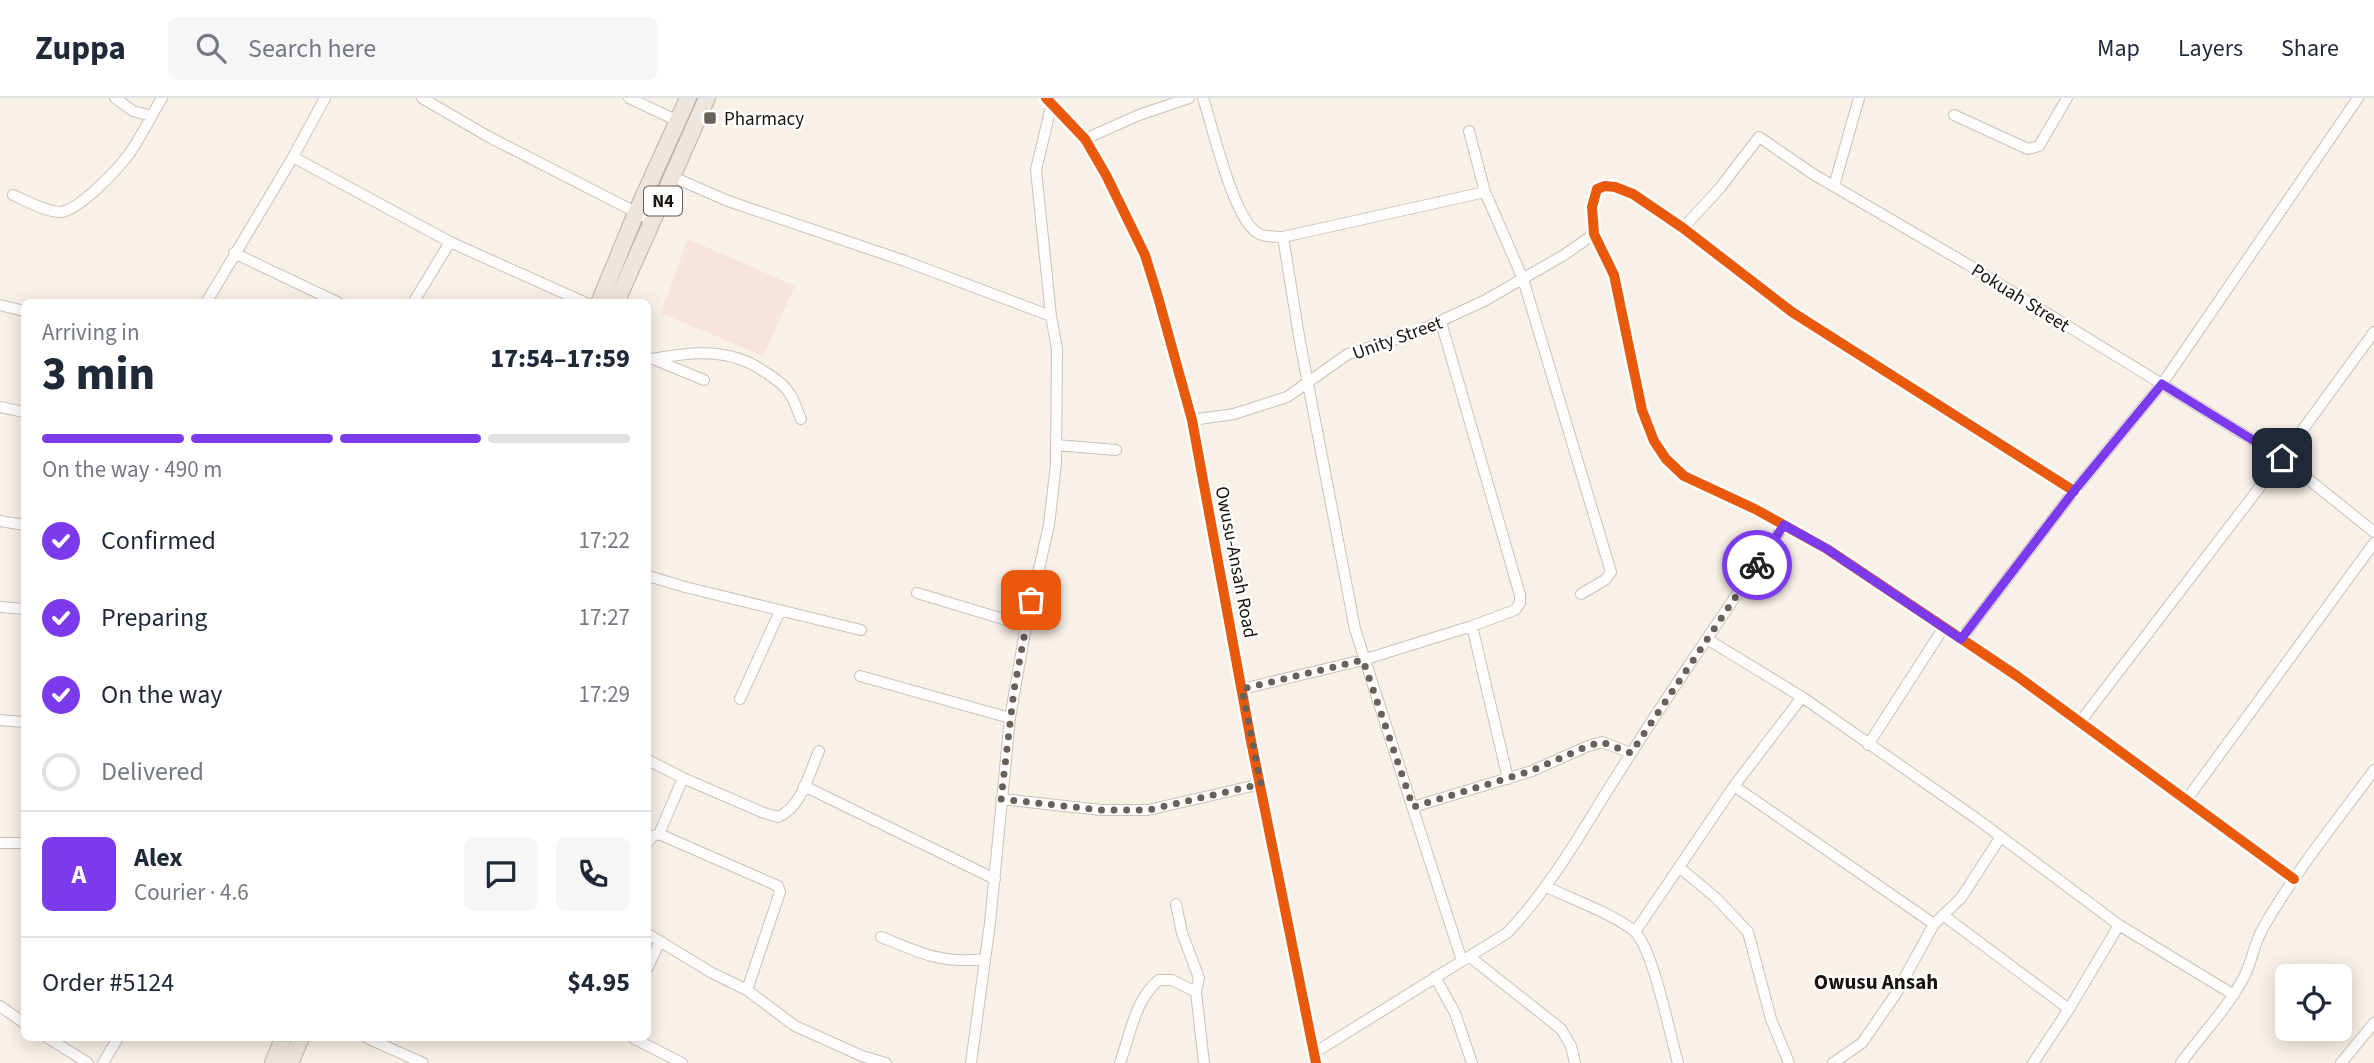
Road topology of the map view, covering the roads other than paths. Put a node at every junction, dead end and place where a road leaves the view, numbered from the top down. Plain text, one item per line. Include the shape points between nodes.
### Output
1 (115, 98) edge
2 (162, 98) edge
3 (325, 98) edge
4 (422, 98) edge
5 (629, 98) edge
6 (688, 98) edge
7 (707, 98) edge
8 (1189, 98) edge
9 (1203, 98) edge
10 (1859, 98) edge
11 (2067, 98) edge
12 (2358, 98) edge
13 (1049, 101) edge
14 (1954, 114) dead end
15 (151, 116) junction
16 (678, 121) junction
17 (1469, 131) dead end
18 (1085, 139) junction
19 (293, 157) junction
20 (673, 177) junction
21 (1834, 186) junction
22 (1485, 192) junction
23 (13, 195) dead end
24 (636, 213) junction
25 (653, 221) junction
26 (1682, 228) junction
27 (1594, 233) junction
28 (1283, 237) junction
29 (450, 242) junction
30 (234, 253) junction
31 (1523, 279) junction
32 (208, 299) edge
33 (331, 299) edge
34 (416, 299) edge
35 (577, 299) edge
36 (601, 299) edge
37 (618, 299) edge
38 (0, 305) edge
39 (21, 310) edge
40 (1051, 316) junction
41 (1441, 322) junction
42 (2374, 332) edge
43 (651, 358) edge
44 (651, 358) edge
45 (704, 380) dead end
46 (1308, 383) junction
47 (2162, 384) junction
48 (0, 407) edge
49 (21, 411) edge
50 (801, 419) dead end
51 (1192, 421) junction
52 (1056, 445) junction
53 (1116, 450) dead end
54 (2282, 458) junction
55 (2074, 491) junction
56 (0, 521) edge
57 (21, 524) edge
58 (1784, 525) junction
59 (2374, 532) edge
60 (2374, 543) edge
61 (651, 577) edge
62 (917, 593) dead end
63 (1581, 594) dead end
64 (0, 607) edge
65 (21, 608) edge
66 (780, 611) junction
67 (1026, 626) junction
68 (1472, 626) junction
69 (1944, 628) junction
70 (861, 631) dead end
71 (1707, 639) junction
72 (1961, 639) junction
73 (1363, 660) junction
74 (860, 676) dead end
75 (1242, 689) junction
76 (1802, 697) junction
77 (740, 699) dead end
78 (1010, 718) junction
79 (0, 720) edge
80 (21, 722) edge
81 (2080, 722) junction
82 (1868, 745) junction
83 (819, 751) dead end
84 (1631, 753) junction
85 (651, 762) edge
86 (2374, 770) edge
87 (682, 778) junction
88 (1508, 779) junction
89 (1261, 784) junction
90 (804, 786) junction
91 (1734, 786) junction
92 (1001, 799) junction
93 (2187, 799) junction
94 (1413, 807) junction
95 (659, 834) junction
96 (651, 838) edge
97 (2000, 838) junction
98 (0, 843) edge
99 (21, 843) edge
100 (1679, 867) junction
101 (995, 879) junction
102 (2294, 879) junction
103 (1546, 887) junction
104 (1176, 904) dead end
105 (1943, 915) junction
106 (1934, 924) junction
107 (2119, 925) junction
108 (1635, 932) junction
109 (651, 936) edge
110 (881, 937) dead end
111 (660, 941) junction
112 (985, 959) junction
113 (1466, 959) junction
114 (651, 960) edge
115 (1435, 977) junction
116 (747, 990) junction
117 (1196, 992) junction
118 (2234, 995) junction
119 (0, 1006) edge
120 (2069, 1009) junction
121 (21, 1021) edge
122 (2374, 1023) edge
123 (53, 1041) edge
124 (116, 1041) edge
125 (282, 1041) edge
126 (300, 1041) edge
127 (375, 1041) edge
128 (639, 1041) edge
129 (1315, 1058) edge
130 (860, 1060) edge
131 (88, 1063) edge
132 (103, 1063) edge
133 (272, 1063) edge
134 (290, 1063) edge
135 (423, 1063) edge
136 (682, 1063) edge
137 (886, 1063) edge
138 (971, 1063) edge
139 (1120, 1063) edge
140 (1204, 1063) edge
141 (1472, 1063) edge
142 (1575, 1063) edge
143 (1678, 1063) edge
144 (1789, 1063) edge
145 (1833, 1063) edge
146 (2032, 1063) edge
147 (2181, 1063) edge
148 (2341, 1063) edge

1 - 15 street via 133,111
2 - 15 street
3 - 19 street
4 - 24 street
5 - 16 street
6 - 16 highway, N4
7 - 20 highway, N4
8 - 18 street
9 - 28 street via 1234,196 1249,225 1262,236
10 - 21 street
11 - 14 street via 2039,146 2028,149
12 - 47 street
13 - 18 street, Owusu-Ansah Road
13 - 40 street via 1036,170
15 - 23 street via 128,155 71,209 61,212
16 - 24 highway, N4
17 - 22 street
18 - 51 street, Owusu-Ansah Road via 1145,255
19 - 29 street
19 - 30 street
20 - 25 highway, N4
20 - 40 street via 728,201
21 - 26 street, Pokuah Street via 1759,137
21 - 47 street, Pokuah Street
22 - 28 street
22 - 31 street
24 - 25 street
24 - 36 highway, N4
25 - 37 highway, N4
26 - 27 street via 1633,194 1605,186 1597,189 1592,199
26 - 55 street via 1792,312
27 - 31 street, Unity Street
27 - 58 street via 1614,275 1642,410 1666,459 1684,476
28 - 46 street
29 - 34 street
29 - 35 street
30 - 32 street
30 - 33 street
31 - 41 street, Unity Street
31 - 63 street via 1611,572
38 - 39 street
40 - 52 street via 1057,349
41 - 46 street, Unity Street via 1348,354
41 - 68 street via 1521,599 1515,610
42 - 54 street
43 - 45 street
44 - 50 street via 735,356 783,386
46 - 51 street, Unity Street via 1268,404
46 - 73 street
47 - 54 street, Pokuah Street
47 - 55 street
48 - 49 street
51 - 75 street, Owusu-Ansah Road
52 - 53 street
52 - 67 street via 1049,525
54 - 59 street, Pokuah Street
54 - 81 street
55 - 72 street
56 - 57 street
58 - 69 street
58 - 71 street
60 - 93 street
61 - 66 street
62 - 67 street
64 - 65 street
66 - 70 street
66 - 77 street
67 - 78 street
68 - 73 street
68 - 88 street
69 - 72 street
69 - 82 street
71 - 76 street
71 - 84 street
72 - 81 street
73 - 75 street
73 - 94 street
74 - 78 street
75 - 89 street, Owusu-Ansah Road
76 - 82 street
76 - 91 street
78 - 92 street
79 - 80 street
81 - 93 street
82 - 97 street
83 - 90 street
84 - 88 street via 1602,742
84 - 103 street
85 - 87 street
86 - 102 street
87 - 90 street via 778,817 792,808
87 - 95 street
88 - 94 street
89 - 92 street via 1148,810 1101,810
89 - 129 street, Owusu-Ansah Road
90 - 101 street
91 - 100 street
91 - 106 street
92 - 101 street
93 - 102 street
94 - 113 street
95 - 96 street
95 - 116 street via 778,886 780,892
97 - 105 street via 1961,898
97 - 107 street
98 - 99 street
100 - 108 street
100 - 144 street via 1748,932 1771,1019
101 - 112 street
102 - 118 street via 2263,929
103 - 108 street
103 - 113 street via 1507,933
104 - 117 street via 1199,978
105 - 106 street
105 - 120 street
106 - 145 street via 1862,1043
107 - 118 street
107 - 120 street
108 - 143 street via 1661,995
109 - 111 street
110 - 112 street via 935,958
111 - 114 street
111 - 116 street
112 - 138 street
113 - 115 street
113 - 142 street via 1561,1028
115 - 129 street
115 - 141 street via 1455,1013
116 - 130 street via 795,1026
117 - 139 street via 1159,979 1142,1000
117 - 140 street
118 - 147 street
119 - 121 street
120 - 146 street
122 - 148 street
123 - 131 street
124 - 132 street
125 - 133 highway
126 - 134 highway
127 - 135 street
128 - 136 street
130 - 137 street

